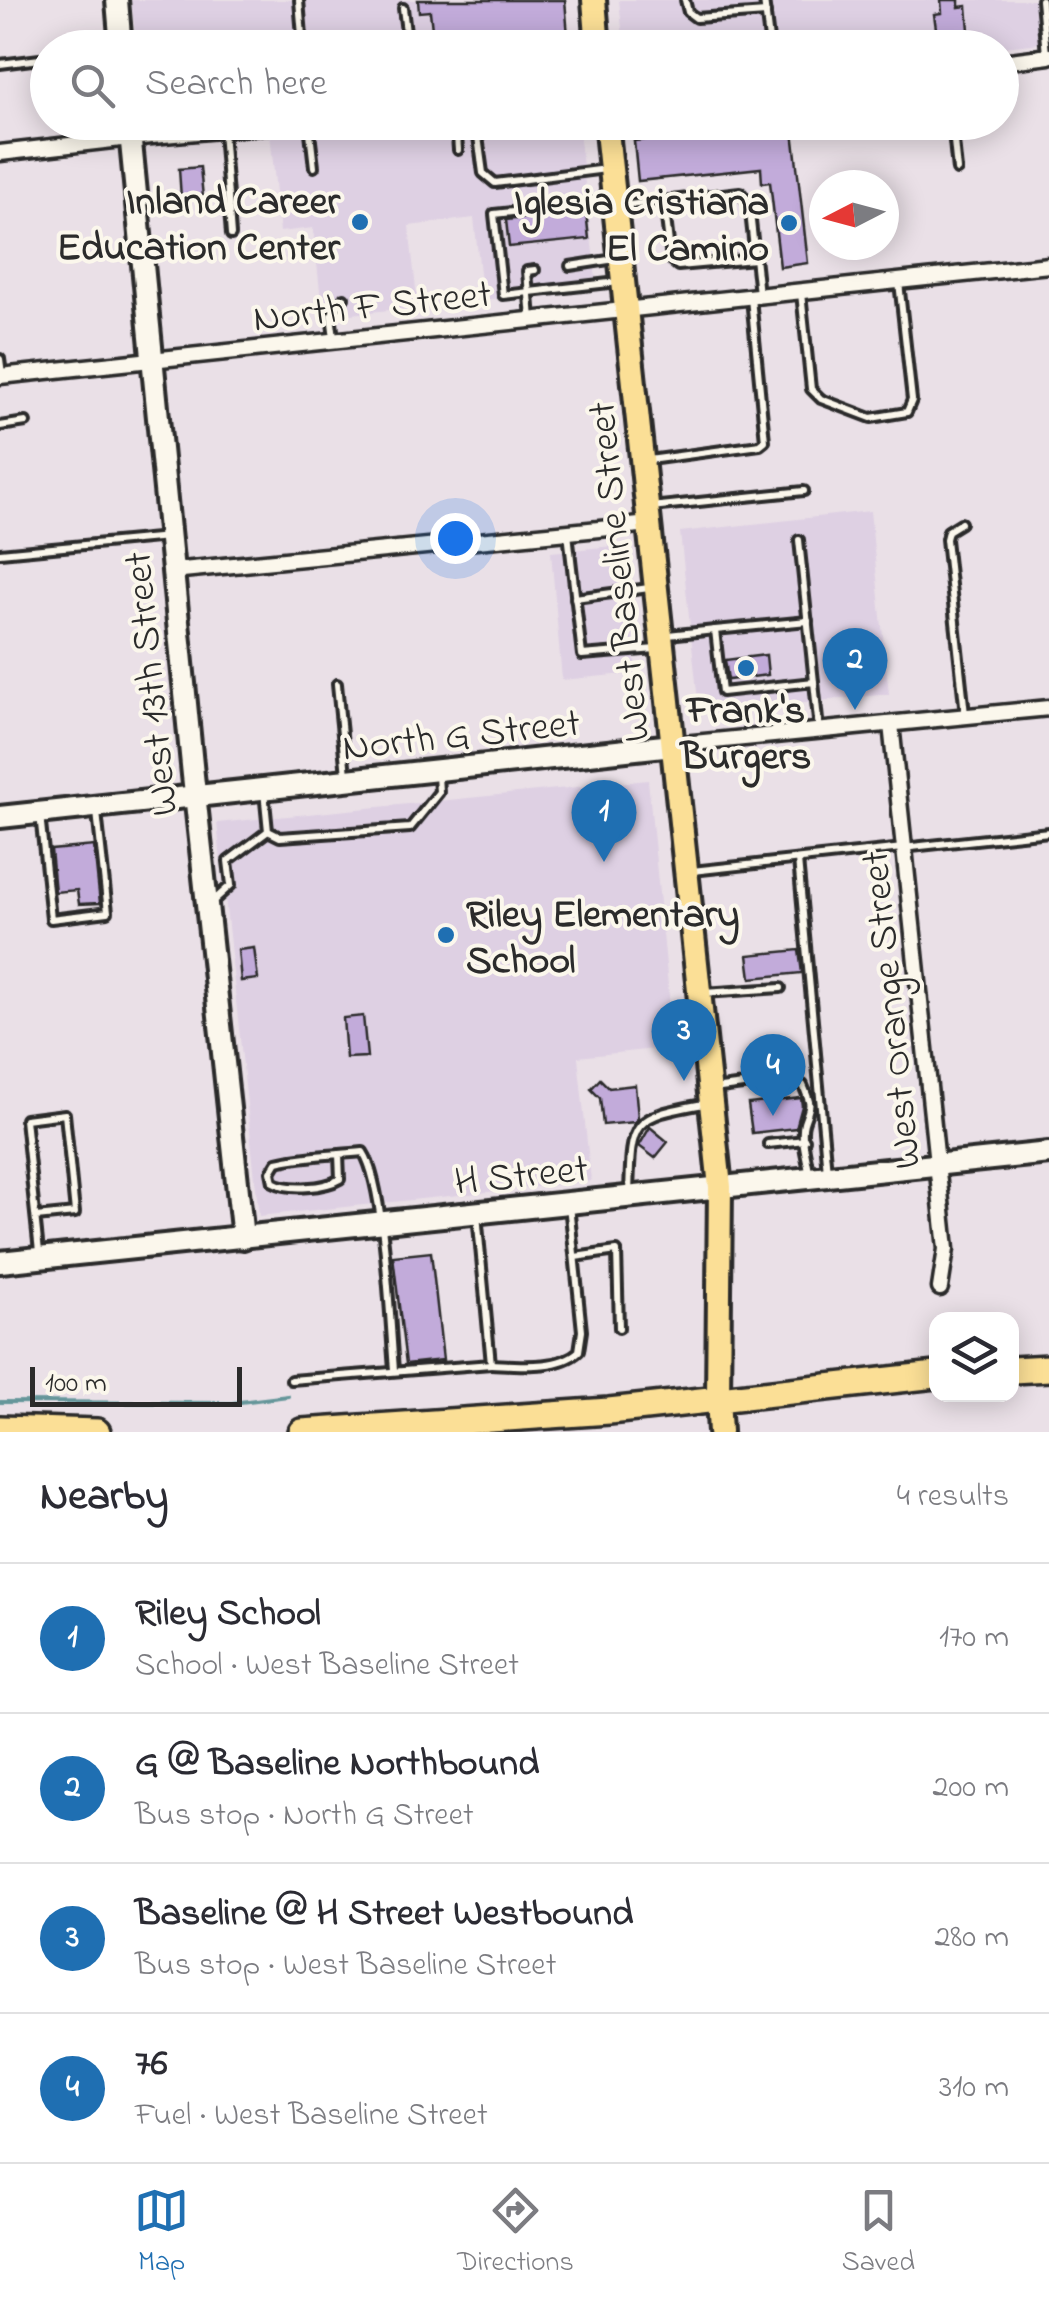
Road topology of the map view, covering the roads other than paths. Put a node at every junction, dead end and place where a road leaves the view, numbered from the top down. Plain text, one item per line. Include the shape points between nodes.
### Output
1 (116, 0) edge
2 (299, 0) edge
3 (594, 0) edge
4 (686, 0) edge
5 (764, 0) edge
6 (1040, 0) edge
7 (403, 8) dead end
8 (766, 13) junction
9 (119, 30) edge
10 (302, 30) edge
11 (406, 30) edge
12 (596, 30) edge
13 (768, 30) edge
14 (1048, 57) edge
15 (30, 60) edge
16 (1019, 60) edge
17 (0, 64) edge
18 (75, 140) edge
19 (130, 140) edge
20 (223, 140) edge
21 (311, 140) edge
22 (457, 140) edge
23 (479, 140) edge
24 (608, 140) edge
25 (954, 140) edge
26 (458, 150) dead end
27 (0, 154) edge
28 (314, 167) dead end
29 (612, 168) junction
30 (957, 170) dead end
31 (664, 201) junction
32 (615, 204) junction
33 (232, 235) dead end
34 (756, 260) junction
35 (1049, 265) edge
36 (570, 266) dead end
37 (535, 270) dead end
38 (623, 270) junction
39 (899, 281) junction
40 (801, 291) junction
41 (528, 292) junction
42 (755, 296) junction
43 (344, 298) dead end
44 (627, 310) junction
45 (532, 320) junction
46 (334, 341) junction
47 (0, 359) edge
48 (152, 360) junction
49 (1, 376) edge
50 (26, 422) dead end
51 (0, 426) edge
52 (643, 460) junction
53 (804, 491) dead end
54 (649, 515) junction
55 (961, 524) dead end
56 (568, 532) junction
57 (169, 537) junction
58 (799, 540) dead end
59 (0, 552) edge
60 (172, 570) junction
61 (655, 587) junction
62 (576, 598) junction
63 (808, 621) junction
64 (715, 630) junction
65 (662, 642) junction
66 (814, 682) junction
67 (336, 684) dead end
68 (1049, 708) edge
69 (965, 717) junction
70 (891, 724) junction
71 (819, 730) junction
72 (673, 745) junction
73 (438, 771) junction
74 (346, 781) junction
75 (264, 790) junction
76 (195, 797) junction
77 (96, 807) junction
78 (40, 813) junction
79 (0, 817) edge
80 (268, 831) junction
81 (1049, 832) edge
82 (904, 848) junction
83 (798, 860) junction
84 (686, 872) junction
85 (207, 907) junction
86 (782, 988) dead end
87 (700, 993) junction
88 (710, 1096) junction
89 (805, 1140) junction
90 (768, 1144) dead end
91 (1049, 1152) edge
92 (339, 1154) junction
93 (938, 1166) junction
94 (819, 1178) junction
95 (720, 1187) junction
96 (630, 1197) junction
97 (569, 1203) junction
98 (476, 1213) junction
99 (36, 1218) junction
100 (379, 1223) junction
101 (243, 1238) junction
102 (575, 1257) junction
103 (40, 1258) junction
104 (0, 1262) edge
105 (940, 1288) dead end
106 (620, 1328) dead end
107 (491, 1364) junction
108 (1049, 1368) edge
109 (394, 1370) junction
110 (1019, 1370) edge
111 (929, 1376) edge
112 (292, 1380) dead end
113 (719, 1418) edge
114 (0, 1429) edge
115 (97, 1432) edge
116 (302, 1432) edge

1 - 9 street
2 - 10 lane
3 - 12 main road
4 - 8 lane via 696,18
5 - 8 lane
6 - 14 lane
7 - 11 lane
8 - 13 lane
14 - 16 street
15 - 17 lane
18 - 27 street
19 - 48 street, West 13th Street
20 - 33 lane
21 - 28 lane
22 - 26 lane
23 - 29 lane via 483,172 495,184
24 - 29 main road, West Baseline Street
25 - 30 lane
29 - 32 main road, West Baseline Street
31 - 32 lane
31 - 34 lane via 678,266
31 - 34 lane via 740,192 749,203
32 - 38 main road, West Baseline Street
32 - 41 lane via 494,214 503,295
34 - 42 lane
35 - 39 street, North F Street
36 - 38 lane
37 - 41 lane via 527,271
38 - 41 lane
38 - 44 main road, West Baseline Street
39 - 40 street, North F Street
39 - 40 lane via 912,400 907,412 871,418 811,389
40 - 42 street, North F Street
41 - 45 lane
42 - 44 street, North F Street
42 - 52 lane via 765,442
43 - 46 lane via 332,315
44 - 45 street, North F Street
44 - 52 main road, West Baseline Street
45 - 46 street, North F Street
46 - 48 street, North F Street
47 - 49 lane
48 - 49 street, North F Street
48 - 57 street, West 13th Street
50 - 51 lane
52 - 54 main road, West Baseline Street
53 - 54 lane
54 - 56 street
54 - 61 main road, West Baseline Street
55 - 69 lane via 946,539
56 - 60 street
56 - 62 lane
57 - 59 lane
57 - 60 street, West 13th Street
58 - 63 lane
60 - 76 street, West 13th Street
61 - 62 lane
61 - 65 main road, West Baseline Street
62 - 65 lane via 582,655
63 - 64 lane
63 - 66 lane
64 - 65 lane
64 - 66 lane via 722,692
65 - 72 main road, West Baseline Street
66 - 71 lane
67 - 74 lane
68 - 69 street, North G Street
69 - 70 street, North G Street
70 - 71 street, North G Street
70 - 82 street, West Orange Street
71 - 72 street, North G Street
72 - 73 street, North G Street
72 - 84 main road, West Baseline Street
73 - 74 street, North G Street
73 - 80 lane via 439,792 410,828 280,837
74 - 75 street, North G Street
75 - 76 street, North G Street
75 - 80 lane
76 - 77 street, North G Street
76 - 85 street, West 13th Street
77 - 78 street, North G Street
77 - 78 lane via 108,912 51,918
78 - 79 street, North G Street
80 - 85 lane via 228,861 231,885
81 - 82 lane
82 - 83 lane
82 - 93 street, West Orange Street
83 - 84 lane
83 - 94 lane
84 - 87 main road, West Baseline Street
85 - 101 street, West 13th Street
86 - 87 lane
87 - 88 main road, West Baseline Street
88 - 89 lane via 788,1079 803,1085 810,1104
88 - 95 main road, West Baseline Street
88 - 96 lane via 642,1122 630,1139
89 - 90 lane
89 - 94 lane
91 - 93 street, H Street
92 - 92 lane via 340,1178 331,1185 273,1182 277,1162
92 - 100 lane via 363,1152 371,1164
93 - 94 street, H Street
93 - 105 street, West Orange Street via 946,1248
94 - 95 street, H Street
95 - 96 street, H Street
95 - 113 main road, West Baseline Street
96 - 97 street, H Street
97 - 98 street, H Street
97 - 102 lane
98 - 100 street, H Street
98 - 107 lane
99 - 99 lane via 25,1119 65,1114 75,1213
99 - 103 lane
100 - 101 street, H Street
100 - 109 lane
101 - 103 street, H Street
102 - 106 lane via 617,1251
102 - 107 lane via 579,1351 566,1360
103 - 104 street, H Street
107 - 109 lane
108 - 110 highway
109 - 112 lane
111 - 113 highway
113 - 116 highway via 609,1411
114 - 115 highway

